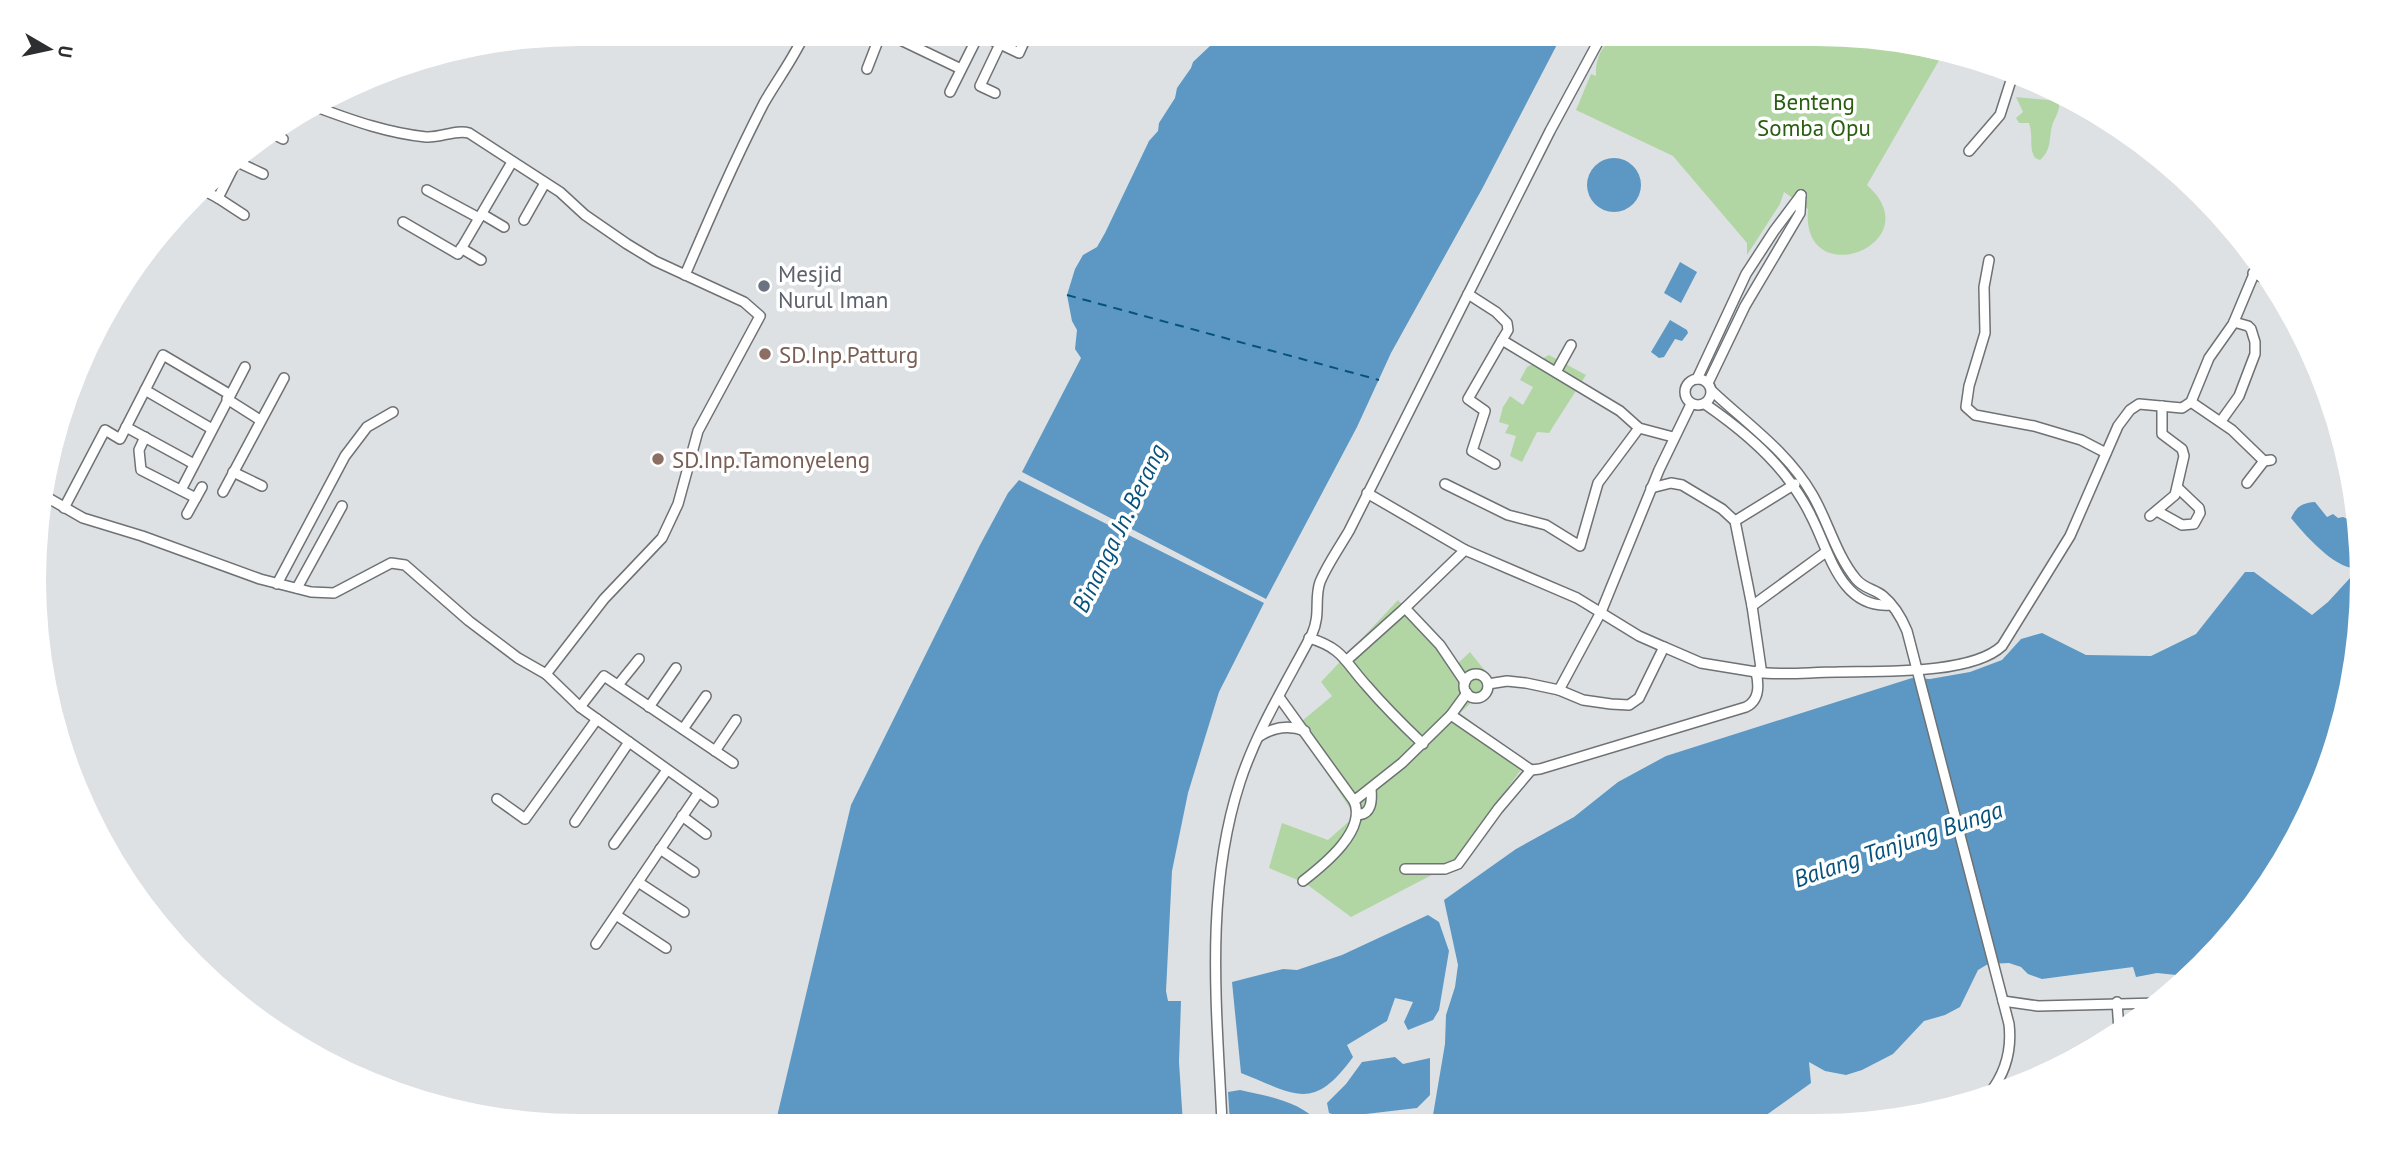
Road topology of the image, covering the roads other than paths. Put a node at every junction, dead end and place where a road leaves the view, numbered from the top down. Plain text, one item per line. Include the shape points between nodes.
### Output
1 (797, 46) edge
2 (878, 46) edge
3 (912, 46) edge
4 (974, 46) edge
5 (999, 46) edge
6 (1004, 46) edge
7 (1022, 46) edge
8 (1596, 46) edge
9 (867, 69) dead end
10 (961, 69) junction
11 (2010, 82) edge
12 (950, 92) dead end
13 (995, 93) dead end
14 (325, 110) edge
15 (280, 137) edge
16 (283, 139) dead end
17 (1969, 151) dead end
18 (512, 162) junction
19 (243, 165) edge
20 (263, 174) dead end
21 (227, 178) edge
22 (545, 183) junction
23 (427, 190) dead end
24 (210, 194) edge
25 (218, 198) junction
26 (244, 215) dead end
27 (480, 216) junction
28 (524, 220) dead end
29 (403, 222) dead end
30 (504, 227) dead end
31 (461, 248) junction
32 (481, 260) dead end
33 (1989, 260) dead end
34 (2253, 274) edge
35 (685, 275) junction
36 (1468, 295) junction
37 (2234, 321) junction
38 (1502, 340) junction
39 (1571, 345) dead end
40 (245, 367) dead end
41 (1556, 372) junction
42 (284, 378) dead end
43 (1698, 379) junction
44 (1710, 387) junction
45 (145, 390) junction
46 (228, 397) junction
47 (2191, 402) junction
48 (1691, 404) junction
49 (1705, 404) junction
50 (2162, 406) junction
51 (393, 412) dead end
52 (260, 419) junction
53 (2221, 421) junction
54 (126, 427) junction
55 (1639, 428) junction
56 (212, 429) junction
57 (145, 437) junction
58 (1673, 437) junction
59 (2106, 453) junction
60 (194, 464) junction
61 (1494, 464) dead end
62 (233, 472) junction
63 (1802, 478) junction
64 (2246, 482) dead end
65 (1445, 484) dead end
66 (262, 486) dead end
67 (1793, 486) junction
68 (202, 487) dead end
69 (1651, 488) junction
70 (2178, 488) junction
71 (181, 490) junction
72 (223, 492) dead end
73 (1367, 493) junction
74 (196, 498) junction
75 (52, 500) edge
76 (342, 506) dead end
77 (64, 508) junction
78 (187, 513) dead end
79 (1735, 520) junction
80 (1465, 550) junction
81 (1826, 552) junction
82 (277, 584) junction
83 (297, 588) junction
84 (1890, 605) junction
85 (1752, 606) junction
86 (1405, 608) junction
87 (1601, 612) junction
88 (1309, 638) junction
89 (1664, 647) junction
90 (639, 659) dead end
91 (1348, 660) junction
92 (676, 668) dead end
93 (1756, 672) junction
94 (546, 674) junction
95 (1919, 674) junction
96 (1465, 682) junction
97 (1488, 684) junction
98 (618, 685) junction
99 (1559, 691) junction
100 (1467, 693) junction
101 (706, 696) dead end
102 (1279, 697) junction
103 (580, 707) junction
104 (649, 707) junction
105 (1451, 715) junction
106 (597, 719) junction
107 (736, 720) dead end
108 (683, 729) junction
109 (1305, 731) junction
110 (1260, 736) junction
111 (629, 742) junction
112 (1423, 744) junction
113 (715, 751) junction
114 (733, 763) dead end
115 (667, 770) junction
116 (1531, 770) junction
117 (1371, 789) junction
118 (699, 792) junction
119 (497, 799) dead end
120 (1354, 801) junction
121 (713, 802) dead end
122 (1358, 815) junction
123 (682, 816) junction
124 (575, 821) dead end
125 (706, 834) dead end
126 (614, 844) dead end
127 (660, 849) junction
128 (1405, 869) dead end
129 (694, 872) dead end
130 (1303, 881) dead end
131 (638, 882) junction
132 (684, 912) dead end
133 (616, 915) junction
134 (596, 944) dead end
135 (666, 948) dead end
136 (2003, 1001) junction
137 (2117, 1002) junction
138 (2142, 1003) edge
139 (2118, 1020) edge
140 (1996, 1082) edge
141 (1222, 1114) edge

1 - 35 street via 739,154
2 - 9 street
3 - 10 street
4 - 10 street
5 - 13 street via 980,86
6 - 7 street via 1019,53
8 - 36 street
10 - 12 street
11 - 17 street via 2000,114
14 - 18 street via 394,133 442,137 466,132
15 - 16 street
18 - 22 street
18 - 27 street
19 - 20 street
21 - 25 street
22 - 28 street
22 - 35 street via 599,227
23 - 27 street
24 - 25 street
25 - 26 street
27 - 30 street
27 - 31 street
29 - 31 street via 458,254
31 - 32 street
33 - 59 street via 1984,287 1985,333 1966,407 1975,415 2070,436
34 - 37 street
35 - 94 street via 744,302 760,316 698,431 674,516 662,538 604,599
36 - 38 street via 1507,323
36 - 73 street
37 - 47 street via 2209,358
37 - 53 street via 2251,329 2255,354 2238,398
38 - 41 street
38 - 61 street via 1468,399 1485,411 1472,451
39 - 41 street
40 - 46 street
41 - 55 street
42 - 52 street
43 - 44 street
43 - 44 street via 1746,274 1801,195 1800,213 1745,306
43 - 48 street via 1685,389
44 - 49 street
44 - 63 street via 1774,445
45 - 46 street via 163,355
45 - 54 street
45 - 56 street
46 - 52 street
46 - 56 street
47 - 50 street via 2182,408
47 - 53 street
48 - 49 street
48 - 58 street
49 - 67 street via 1760,448
50 - 59 street via 2139,404 2130,410
50 - 70 street via 2162,434 2183,452
51 - 82 street via 368,427 345,456
52 - 62 street
53 - 64 street via 2267,461
54 - 57 street
54 - 77 street via 120,439 105,430
55 - 58 street
55 - 65 street via 1598,484 1581,545
56 - 60 street
57 - 60 street
57 - 71 street via 139,450 141,470
58 - 69 street
59 - 95 street via 2070,536 2002,646 1980,658
60 - 71 street
62 - 66 street
62 - 72 street
63 - 67 street
63 - 84 street via 1847,567
67 - 79 street
67 - 81 street
68 - 74 street
69 - 79 street via 1682,485
69 - 87 street
70 - 70 street via 2154,514 2182,525 2194,524 2199,508
71 - 74 street
73 - 80 street
73 - 88 street via 1321,582 1319,612
74 - 78 street
75 - 77 street
76 - 83 street
77 - 82 street
79 - 85 street
80 - 86 street
80 - 87 street
81 - 84 street via 1838,577 1852,592 1878,606
81 - 85 street
82 - 83 street
83 - 94 street via 334,593 391,563 405,565 469,621
84 - 95 street via 1907,631
85 - 93 street via 1761,668
86 - 91 street
86 - 96 street via 1440,645
87 - 89 street
87 - 99 street
88 - 91 street
88 - 102 street
89 - 93 street via 1700,663
89 - 99 street via 1633,704 1583,700
90 - 98 street
91 - 112 street
92 - 104 street
93 - 95 street via 1780,676
93 - 116 street via 1759,686 1753,703 1746,707
94 - 103 street
95 - 136 street
96 - 97 street via 1478,674
96 - 100 street
97 - 99 street via 1507,681
97 - 100 street via 1482,696
98 - 103 street via 604,676
98 - 104 street
100 - 105 street
101 - 108 street
102 - 109 street
102 - 110 street
103 - 106 street
104 - 108 street
105 - 112 street
105 - 116 street
106 - 111 street
106 - 119 street via 525,819
107 - 113 street
108 - 113 street
109 - 110 street via 1281,728
109 - 120 street
110 - 141 street via 1241,781 1219,875 1215,959
111 - 115 street
111 - 124 street
112 - 117 street
113 - 114 street
115 - 118 street
115 - 126 street
116 - 128 street via 1458,864 1445,869
117 - 120 street
117 - 122 street via 1369,810
118 - 121 street
118 - 123 street
120 - 122 street
122 - 130 street via 1341,845
123 - 125 street
123 - 127 street
127 - 129 street
127 - 131 street
131 - 132 street
131 - 133 street
133 - 134 street
133 - 135 street
136 - 137 street via 2038,1006
136 - 140 street via 2009,1024 2008,1057
137 - 138 street
137 - 139 street

